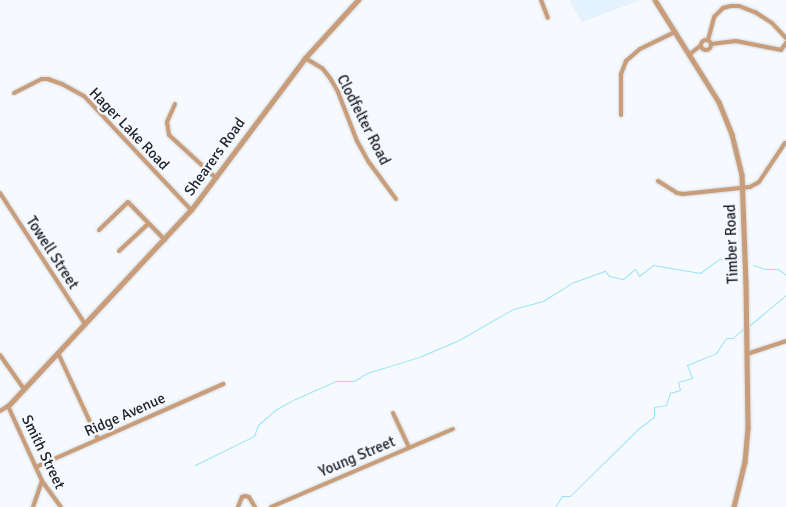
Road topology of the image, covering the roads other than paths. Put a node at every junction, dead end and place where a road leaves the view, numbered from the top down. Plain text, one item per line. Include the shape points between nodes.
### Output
1 (358, 0) edge
2 (541, 0) edge
3 (655, 0) edge
4 (548, 18) dead end
5 (675, 32) junction
6 (786, 38) edge
7 (709, 42) junction
8 (786, 43) edge
9 (702, 47) junction
10 (692, 53) junction
11 (305, 58) junction
12 (14, 93) dead end
13 (175, 104) dead end
14 (621, 115) dead end
15 (785, 143) dead end
16 (216, 178) junction
17 (658, 181) dead end
18 (743, 188) junction
19 (0, 193) edge
20 (396, 199) dead end
21 (192, 210) junction
22 (148, 224) junction
23 (99, 230) dead end
24 (165, 240) junction
25 (120, 250) dead end
26 (85, 324) junction
27 (786, 341) edge
28 (58, 353) junction
29 (0, 354) edge
30 (747, 354) junction
31 (223, 384) dead end
32 (24, 389) junction
33 (8, 406) junction
34 (0, 411) edge
35 (393, 413) dead end
36 (453, 428) dead end
37 (98, 439) junction
38 (409, 447) junction
39 (36, 467) junction
40 (42, 481) junction
41 (33, 507) edge
42 (61, 507) edge
43 (238, 507) edge
44 (255, 507) edge
45 (271, 507) edge
46 (734, 507) edge

1 - 11 street, Shearers Road
2 - 4 street
3 - 5 street, Timber Road
5 - 10 street, Timber Road
5 - 14 street via 640,49 626,61 621,74
6 - 7 street via 755,12 731,6 723,8 714,17
7 - 8 street via 736,41 781,50
7 - 9 street via 704,40
7 - 9 street via 709,49
9 - 10 street
10 - 18 street, Timber Road via 737,148
11 - 16 street, Shearers Road
11 - 20 street, Clodfelter Road via 330,78 357,141
12 - 21 street, Hager Lake Road via 48,79 84,96
13 - 16 street via 166,122 169,135
15 - 18 street via 759,182
16 - 21 street, Shearers Road
17 - 18 street via 683,194
18 - 30 street, Timber Road
19 - 26 street, Towell Street
21 - 24 street, Shearers Road
22 - 23 street via 128,202
22 - 24 street
22 - 25 street
24 - 26 street, Shearers Road
26 - 28 street, Shearers Road
27 - 30 street
28 - 32 street, Shearers Road
28 - 37 street
29 - 32 street
30 - 46 street, Timber Road via 747,440 744,471
31 - 37 street, Ridge Avenue
32 - 33 street, Shearers Road
33 - 34 street
33 - 39 street, Smith Street
35 - 38 street
36 - 38 street, Young Street
37 - 39 street, Ridge Avenue
38 - 45 street, Young Street
39 - 40 street, Smith Street
40 - 41 street
40 - 42 street, Smith Street
43 - 44 street via 245,496

